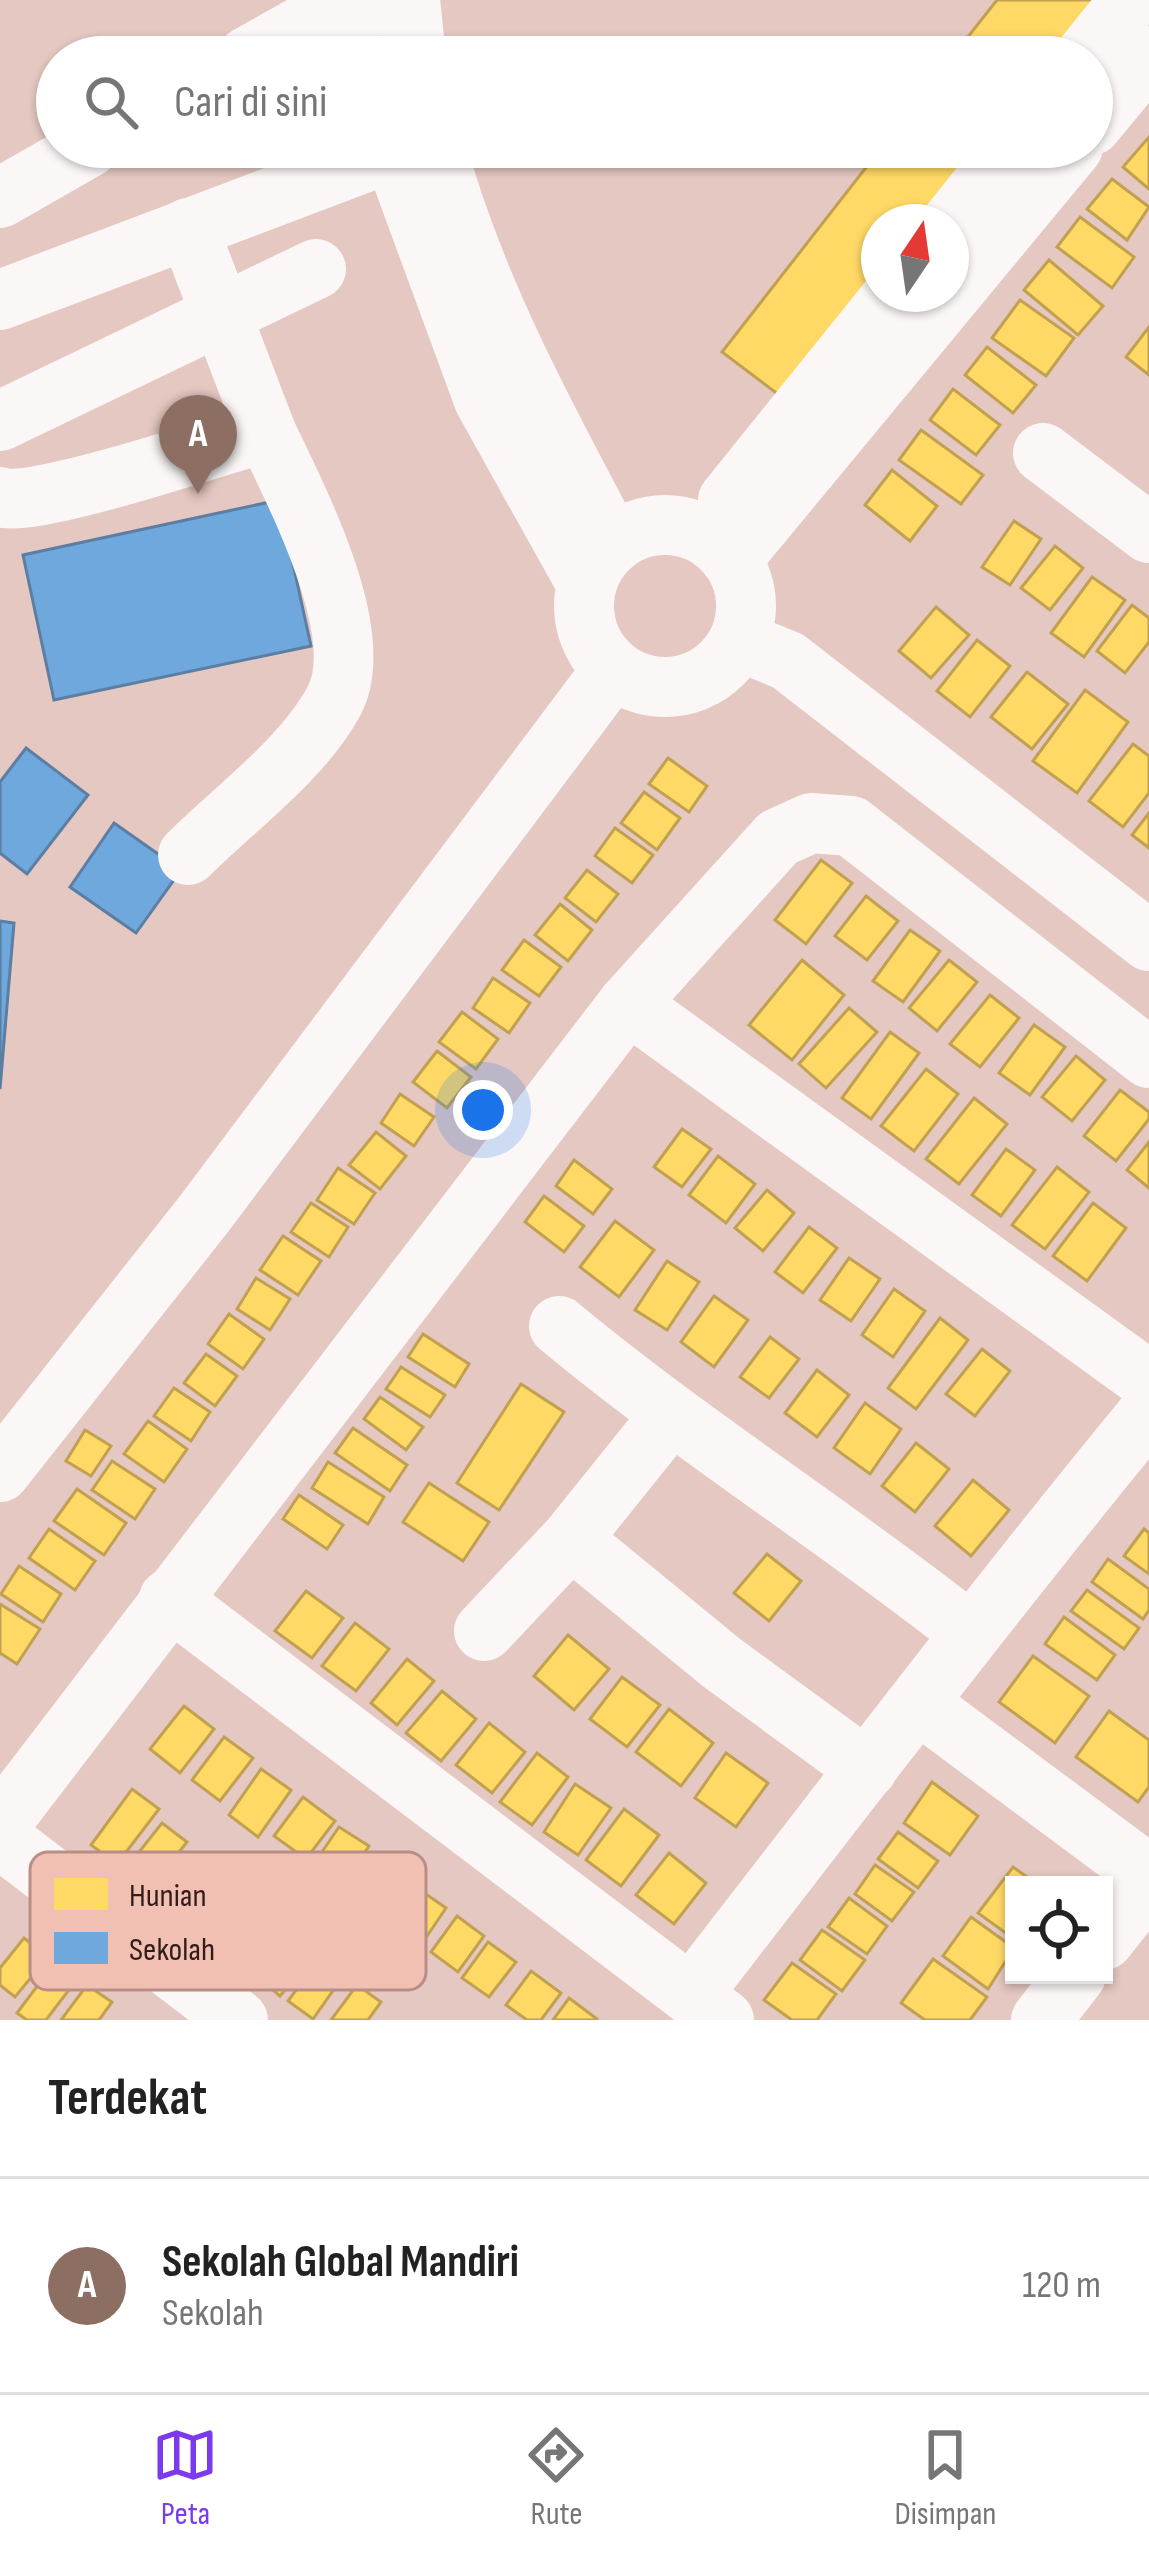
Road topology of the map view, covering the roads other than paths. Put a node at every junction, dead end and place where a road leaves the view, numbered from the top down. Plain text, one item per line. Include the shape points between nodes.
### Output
1 (348, 0) edge
2 (368, 0) edge
3 (410, 0) edge
4 (1130, 0) edge
5 (284, 36) edge
6 (372, 36) edge
7 (414, 36) edge
8 (1101, 36) edge
9 (1149, 56) edge
10 (1113, 100) edge
11 (52, 168) edge
12 (354, 168) edge
13 (420, 168) edge
14 (995, 168) edge
15 (1054, 168) edge
16 (0, 198) edge
17 (966, 204) edge
18 (188, 228) junction
19 (316, 268) dead end
20 (0, 300) edge
21 (881, 312) edge
22 (217, 313) junction
23 (0, 422) edge
24 (266, 432) junction
25 (1042, 453) dead end
26 (0, 496) edge
27 (1149, 533) edge
28 (717, 546) junction
29 (599, 562) junction
30 (740, 640) junction
31 (613, 669) junction
32 (188, 854) dead end
33 (1149, 940) edge
34 (628, 1004) junction
35 (1149, 1058) edge
36 (559, 1326) dead end
37 (1149, 1381) edge
38 (1149, 1412) edge
39 (669, 1417) junction
40 (0, 1472) edge
41 (571, 1539) junction
42 (169, 1599) junction
43 (484, 1630) dead end
44 (968, 1631) junction
45 (919, 1704) junction
46 (867, 1768) junction
47 (0, 1824) edge
48 (0, 1838) edge
49 (30, 1861) edge
50 (1149, 1879) edge
51 (1113, 1928) edge
52 (1069, 1984) edge
53 (199, 1990) edge
54 (708, 2007) edge
55 (238, 2020) edge
56 (1041, 2020) edge

1 - 5 street
2 - 6 street
3 - 7 street
4 - 8 street
9 - 10 street
11 - 16 street
12 - 18 street
13 - 29 street via 454,212
14 - 17 street
15 - 28 street
18 - 20 street
18 - 22 street
19 - 22 street
21 - 28 street
22 - 23 street
22 - 24 street
24 - 26 street via 50,494
24 - 32 street via 324,557 344,643 336,699
25 - 27 street
28 - 29 street via 675,525 647,526
28 - 30 street via 747,598
29 - 31 street via 586,625
30 - 31 street via 711,674 690,683 644,684
30 - 33 street via 788,661
31 - 40 street
34 - 35 street via 778,838 811,823 851,826
34 - 37 street
34 - 42 street
36 - 39 street
38 - 44 street
39 - 41 street
39 - 44 street via 848,1536
41 - 43 street
41 - 46 street via 722,1664
42 - 47 street
42 - 54 street
44 - 45 street
45 - 46 street
45 - 50 street
46 - 54 street
48 - 49 street
50 - 51 street
52 - 56 street
53 - 55 street

